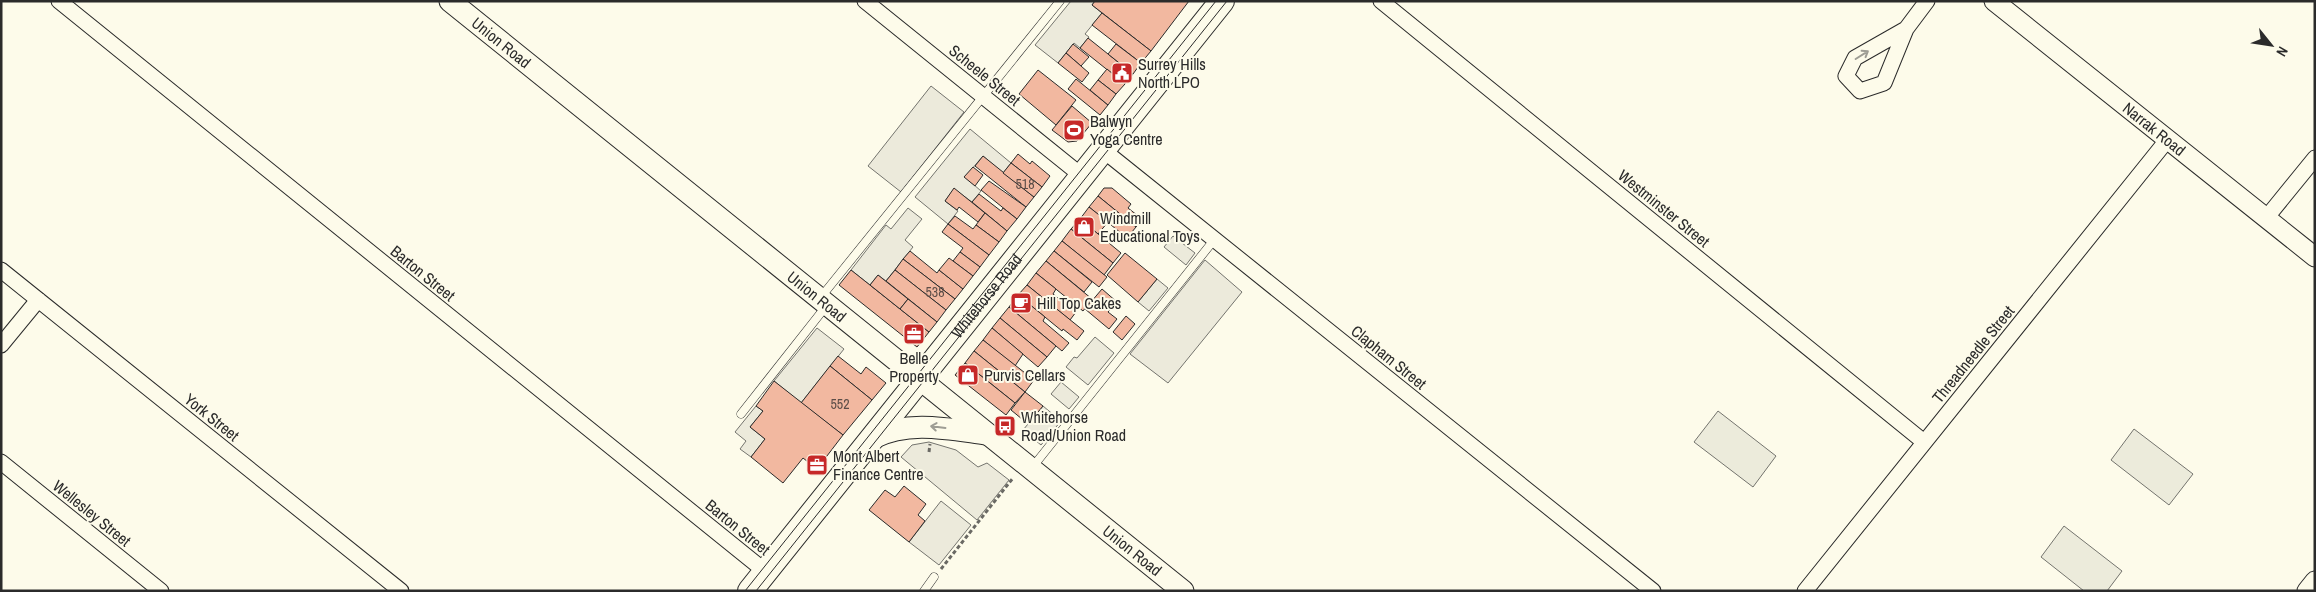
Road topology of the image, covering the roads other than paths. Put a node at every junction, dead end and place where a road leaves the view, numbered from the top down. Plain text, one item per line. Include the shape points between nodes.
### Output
1 (59, 1) edge
2 (450, 1) edge
3 (865, 1) edge
4 (1060, 1) edge
5 (1222, 1) edge
6 (1381, 1) edge
7 (1927, 1) edge
8 (1994, 1) edge
9 (1906, 29) dead end
10 (984, 97) junction
11 (2168, 139) junction
12 (1103, 150) junction
13 (2315, 158) edge
14 (1082, 176) junction
15 (2267, 217) junction
16 (1214, 240) junction
17 (2315, 256) edge
18 (1, 270) edge
19 (38, 300) junction
20 (823, 302) junction
21 (1, 345) edge
22 (919, 380) junction
23 (741, 414) dead end
24 (987, 434) junction
25 (873, 438) junction
26 (1924, 442) junction
27 (1, 462) edge
28 (1028, 467) junction
29 (766, 572) junction
30 (934, 578) road end
31 (2315, 581) edge
32 (161, 591) edge
33 (401, 591) edge
34 (750, 591) edge
35 (924, 591) edge
36 (1183, 591) edge
37 (1653, 591) edge
38 (1805, 591) edge
39 (2307, 591) edge

1 - 29 street, Barton Street
2 - 20 main road, Union Road
3 - 10 street, Scheele Street
4 - 10 lane
5 - 12 main road, Whitehorse Road
6 - 26 street, Westminster Street
7 - 9 street
8 - 11 street, Narrak Road
10 - 14 street, Scheele Street
10 - 20 lane
11 - 15 street, Narrak Road
11 - 26 street, Threadneedle Street
12 - 14 main road, Whitehorse Road
12 - 16 street, Clapham Street
13 - 15 street
14 - 22 main road, Whitehorse Road
15 - 17 street, Narrak Road
16 - 28 lane
16 - 37 street, Clapham Street
18 - 19 street, York Street
19 - 21 street
19 - 33 street, York Street
20 - 22 main road, Union Road
20 - 23 lane
22 - 24 main road, Union Road
22 - 25 main road, Whitehorse Road
24 -> 25 main road via 914,426
24 - 28 main road, Union Road
25 - 29 main road, Whitehorse Road
26 - 38 street, Threadneedle Street
27 - 32 street, Wellesley Street
28 - 36 main road, Union Road
29 - 34 main road, Whitehorse Road
30 - 35 lane
31 - 39 street

